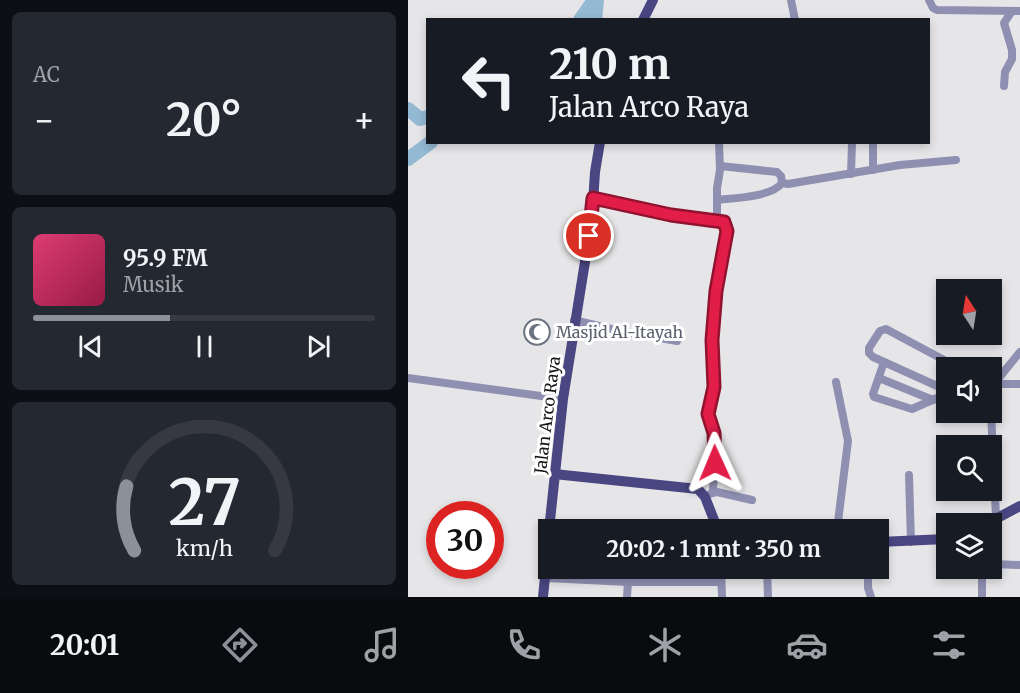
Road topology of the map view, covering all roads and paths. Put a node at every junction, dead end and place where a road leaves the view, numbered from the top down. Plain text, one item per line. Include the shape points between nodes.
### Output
1 (653, 0) edge
2 (791, 0) edge
3 (929, 0) edge
4 (1016, 11) edge
5 (644, 18) edge
6 (795, 18) edge
7 (1004, 86) dead end
8 (600, 144) edge
9 (719, 144) edge
10 (852, 144) edge
11 (873, 144) edge
12 (956, 160) dead end
13 (720, 166) junction
14 (873, 170) junction
15 (851, 174) junction
16 (782, 183) junction
17 (593, 198) junction
18 (717, 200) junction
19 (717, 220) junction
20 (574, 320) junction
21 (677, 341) dead end
22 (1020, 352) edge
23 (938, 357) edge
24 (884, 362) junction
25 (1002, 373) edge
26 (408, 378) edge
27 (879, 378) junction
28 (836, 382) dead end
29 (1002, 384) edge
30 (1020, 384) edge
31 (936, 387) edge
32 (936, 398) edge
33 (562, 399) junction
34 (933, 400) junction
35 (992, 423) edge
36 (554, 474) junction
37 (909, 475) dead end
38 (709, 495) junction
39 (752, 500) dead end
40 (1020, 506) edge
41 (996, 513) edge
42 (1002, 514) edge
43 (550, 519) edge
44 (713, 519) edge
45 (838, 519) edge
46 (936, 540) edge
47 (889, 542) edge
48 (911, 542) junction
49 (1002, 564) edge
50 (1020, 565) edge
51 (547, 579) edge
52 (567, 579) edge
53 (767, 579) edge
54 (868, 579) edge
55 (982, 579) edge
56 (628, 582) junction
57 (721, 582) joint
58 (543, 597) edge
59 (627, 597) edge
60 (722, 597) edge
61 (768, 597) edge
62 (871, 597) edge
63 (982, 597) edge

1 - 5 main road
2 - 6 street
3 - 4 street via 937,10
4 - 7 street via 1004,23 1012,59 1005,72
8 - 17 main road, Jalan Arco Raya
9 - 13 street
10 - 15 street
11 - 14 street
12 - 14 street
13 - 16 street via 777,172
13 - 18 street
14 - 15 street
15 - 16 street
16 - 18 street via 770,192
17 - 19 street via 671,215
17 - 20 main road, Jalan Arco Raya
18 - 19 street
19 - 38 street via 724,222 727,231 712,340 714,387 708,414 715,444
20 - 21 street
20 - 33 main road, Jalan Arco Raya
22 - 25 street
23 - 24 street via 885,330 880,331 869,348 873,357
24 - 27 street
24 - 31 street
26 - 33 street
27 - 34 street
27 - 34 street via 874,398 912,409
28 - 45 street via 848,441
29 - 30 street
32 - 34 street
33 - 36 main road, Jalan Arco Raya
35 - 41 street
36 - 38 main road via 698,489
36 - 43 main road, Jalan Arco Raya
37 - 48 street
38 - 39 street via 723,492
38 - 44 main road
40 - 42 main road
46 - 48 main road
47 - 48 main road
49 - 50 street
51 - 58 main road
52 - 56 street
53 - 61 street
54 - 62 street
55 - 63 street
56 - 57 street
56 - 59 street
57 - 60 street

